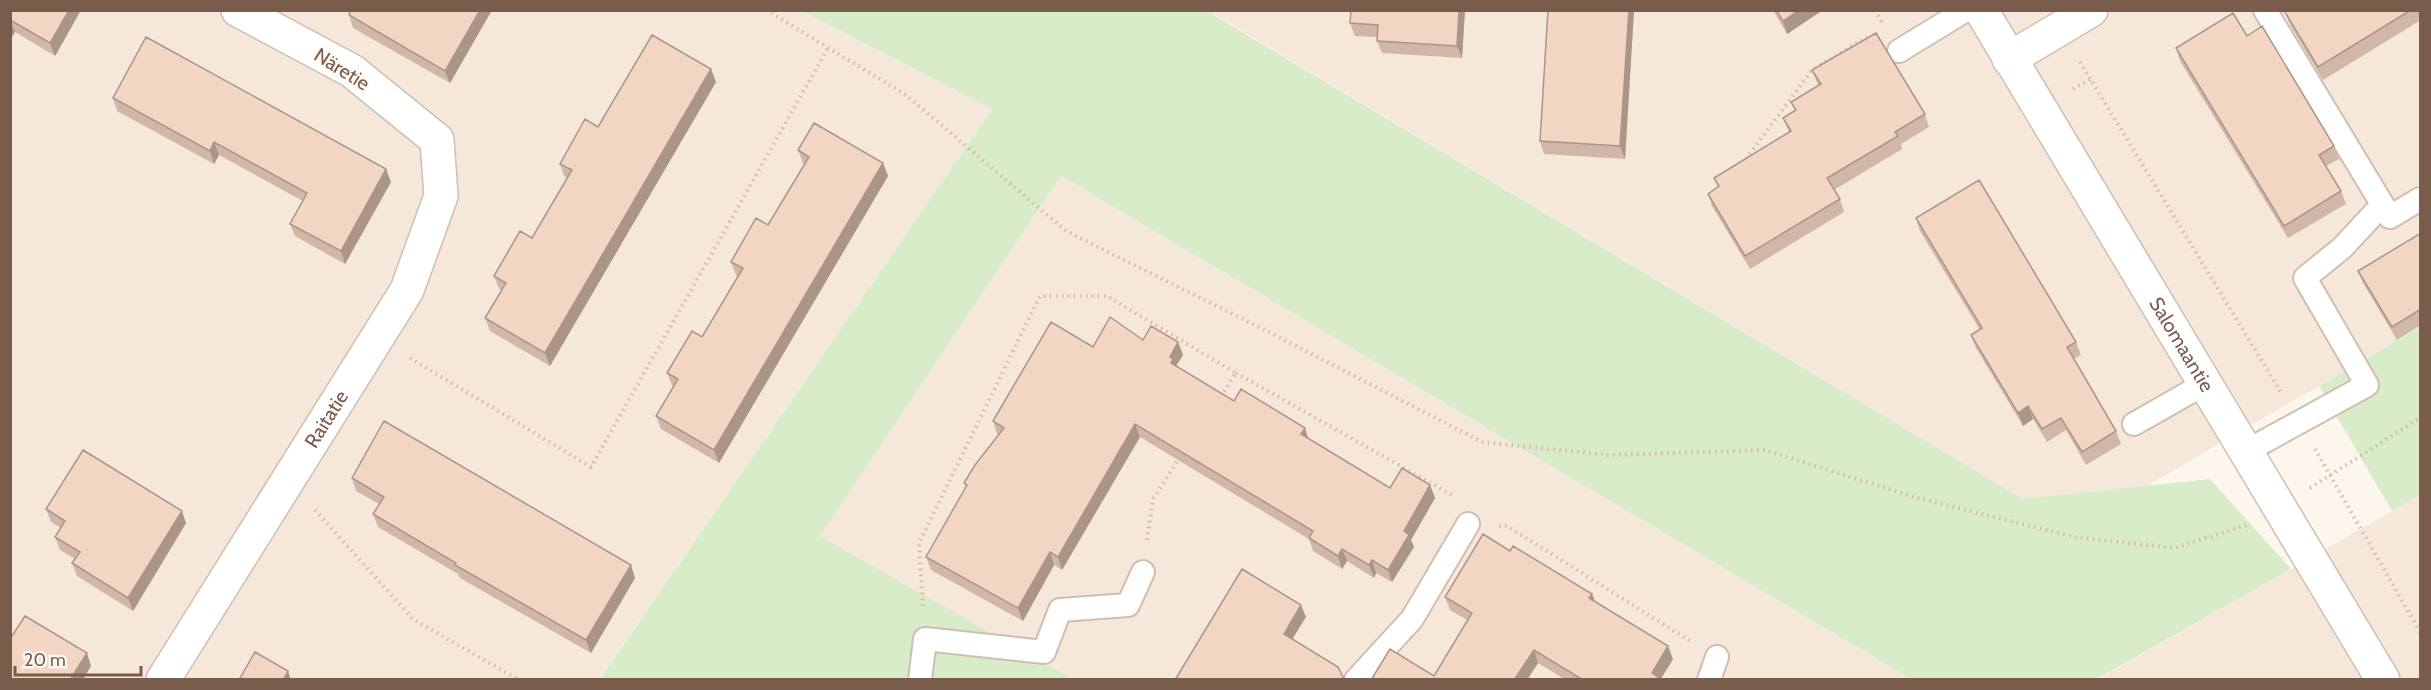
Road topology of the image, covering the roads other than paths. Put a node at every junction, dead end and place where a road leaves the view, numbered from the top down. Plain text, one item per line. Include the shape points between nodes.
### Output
1 (238, 10) edge
2 (1966, 10) edge
3 (1981, 10) edge
4 (2091, 10) edge
5 (2265, 10) edge
6 (1899, 51) dead end
7 (2009, 59) junction
8 (437, 140) joint
9 (2421, 199) edge
10 (2382, 205) junction
11 (2206, 383) junction
12 (2134, 424) dead end
13 (2245, 452) junction
14 (1468, 524) dead end
15 (1143, 572) road end
16 (1717, 657) dead end
17 (163, 680) edge
18 (920, 680) edge
19 (1356, 680) edge
20 (1709, 680) edge
21 (2383, 680) edge

1 - 8 street, Näretie via 352,71
2 - 6 lane
3 - 7 street, Salomaantie
4 - 7 street
5 - 10 lane
7 - 11 street, Salomaantie
8 - 17 street, Raitatie via 441,196 407,290
9 - 10 lane via 2390,217
10 - 13 lane via 2342,248 2305,278 2367,385
11 - 12 lane
11 - 13 street, Salomaantie
13 - 21 street, Salomaantie
14 - 19 lane via 1412,619
15 - 18 lane via 1128,605 1060,610 1044,652 926,639
16 - 20 lane

